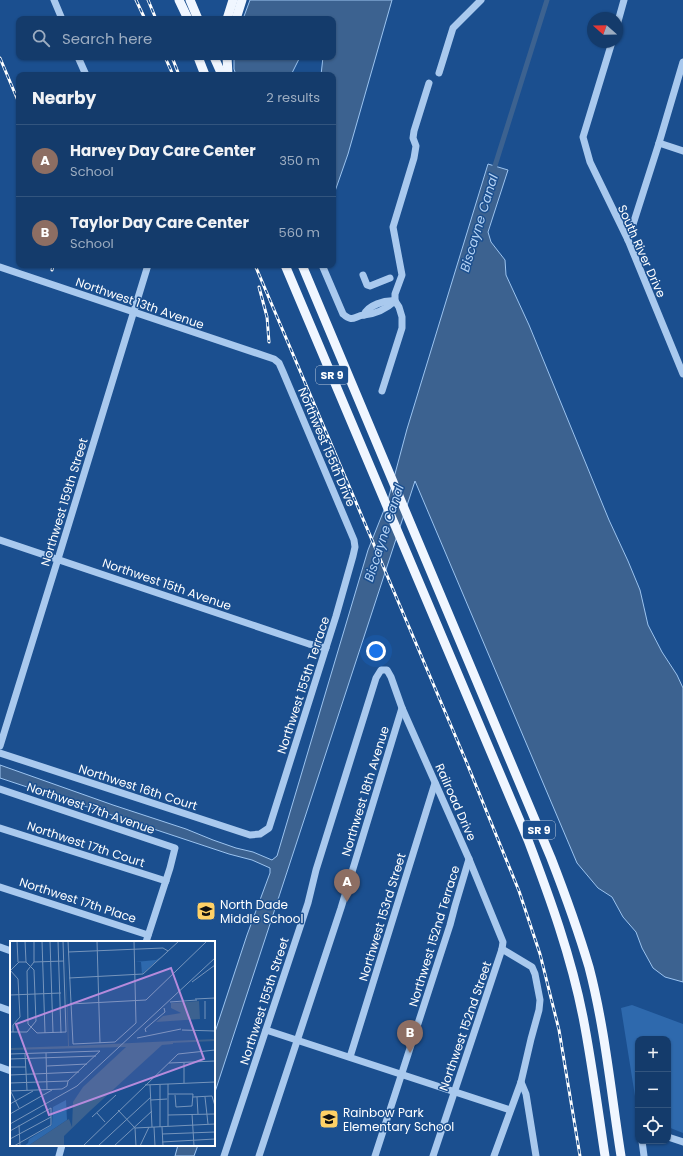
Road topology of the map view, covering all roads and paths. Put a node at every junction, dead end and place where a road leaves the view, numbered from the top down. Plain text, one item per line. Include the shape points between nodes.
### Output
1 (54, 0) edge
2 (174, 0) edge
3 (179, 0) edge
4 (190, 0) edge
5 (233, 0) edge
6 (242, 0) edge
7 (481, 0) edge
8 (624, 0) edge
9 (621, 12) edge
10 (61, 16) edge
11 (181, 16) edge
12 (194, 16) edge
13 (195, 16) edge
14 (229, 16) edge
15 (230, 16) edge
16 (610, 48) edge
17 (79, 60) edge
18 (200, 60) edge
19 (212, 60) edge
20 (214, 60) edge
21 (227, 60) edge
22 (683, 62) edge
23 (85, 72) edge
24 (206, 72) edge
25 (208, 72) edge
26 (220, 72) edge
27 (228, 72) edge
28 (439, 72) dead end
29 (429, 83) dead end
30 (659, 143) junction
31 (683, 151) edge
32 (628, 240) junction
33 (0, 267) edge
34 (147, 268) edge
35 (286, 268) edge
36 (303, 268) edge
37 (323, 268) edge
38 (363, 275) dead end
39 (390, 278) dead end
40 (395, 301) junction
41 (134, 312) junction
42 (274, 359) joint
43 (683, 374) edge
44 (382, 391) dead end
45 (0, 540) edge
46 (355, 547) joint
47 (58, 559) junction
48 (326, 648) junction
49 (381, 670) joint
50 (402, 708) junction
51 (0, 746) edge
52 (0, 753) edge
53 (436, 783) junction
54 (0, 789) edge
55 (0, 828) edge
56 (269, 828) joint
57 (469, 859) junction
58 (166, 881) junction
59 (0, 887) edge
60 (147, 938) edge
61 (0, 948) edge
62 (502, 949) junction
63 (10, 951) edge
64 (0, 1007) edge
65 (10, 1011) edge
66 (266, 1030) junction
67 (298, 1040) junction
68 (350, 1057) junction
69 (0, 1067) edge
70 (10, 1071) edge
71 (402, 1074) junction
72 (521, 1082) junction
73 (454, 1091) junction
74 (510, 1110) junction
75 (616, 1122) junction
76 (600, 1125) junction
77 (671, 1138) edge
78 (683, 1142) edge
79 (642, 1144) edge
80 (62, 1146) edge
81 (59, 1156) edge
82 (224, 1156) edge
83 (259, 1156) edge
84 (374, 1156) edge
85 (433, 1156) edge
86 (494, 1156) edge
87 (536, 1156) edge
88 (605, 1156) edge
89 (621, 1156) edge
90 (644, 1156) edge

1 - 10 street
2 - 11 main road
3 - 12 main road
4 - 13 main road
5 - 14 main road
6 - 15 main road
7 - 28 street via 453,28
8 - 9 street
16 - 32 street, South River Drive via 583,136 590,162
17 - 23 street
18 - 24 main road
19 - 25 main road
20 - 26 main road
21 - 27 main road
22 - 30 street
29 - 40 street via 414,131 415,152 394,227 402,275
30 - 31 street
30 - 32 street
32 - 43 street, South River Drive
33 - 41 street, Northwest 13th Avenue
34 - 41 street, Northwest 159th Street
35 - 76 main road, SR 9 via 528,840 552,905 570,962 583,1017
36 - 75 main road, SR 9 via 570,908 589,968 600,1018
37 - 40 street via 347,318 364,315 373,306 389,300
38 - 39 street via 370,286
40 - 44 street via 402,317 402,328
41 - 42 street, Northwest 13th Avenue
41 - 47 street, Northwest 159th Street
42 - 46 street, Northwest 155th Drive via 283,372
45 - 47 street, Northwest 15th Avenue
46 - 48 street, Northwest 155th Terrace
47 - 48 street, Northwest 15th Avenue
47 - 51 street, Northwest 159th Street
48 - 56 street, Northwest 155th Terrace
49 - 50 street, Railroad Drive via 387,670 391,676
49 - 66 street, Northwest 155th Street via 376,678 308,903
50 - 53 street, Railroad Drive
50 - 67 street, Northwest 18th Avenue
52 - 56 street, Northwest 16th Court via 250,835 260,834
53 - 57 street, Railroad Drive
53 - 68 street, Northwest 153rd Street
54 - 58 street, Northwest 17th Avenue via 175,848
55 - 58 street, Northwest 17th Court
57 - 62 street, Railroad Drive via 503,942
57 - 71 street, Northwest 152nd Terrace
58 - 60 street
59 - 60 street, Northwest 17th Place
61 - 63 street
62 - 72 street via 532,967 540,1000
62 - 73 street, Northwest 152nd Street
64 - 65 street
66 - 67 street
66 - 82 street, Northwest 155th Street
67 - 68 street
67 - 83 street, Northwest 18th Avenue
68 - 71 street
69 - 70 street
71 - 73 street
71 - 84 street, Northwest 152nd Terrace
72 - 74 street
72 - 87 street via 526,1094
73 - 74 street
73 - 85 street, Northwest 152nd Street
74 - 86 street
75 - 76 main road
75 - 89 main road, SR 9
76 - 88 main road, SR 9
77 - 78 street
79 - 90 street
80 - 81 street

